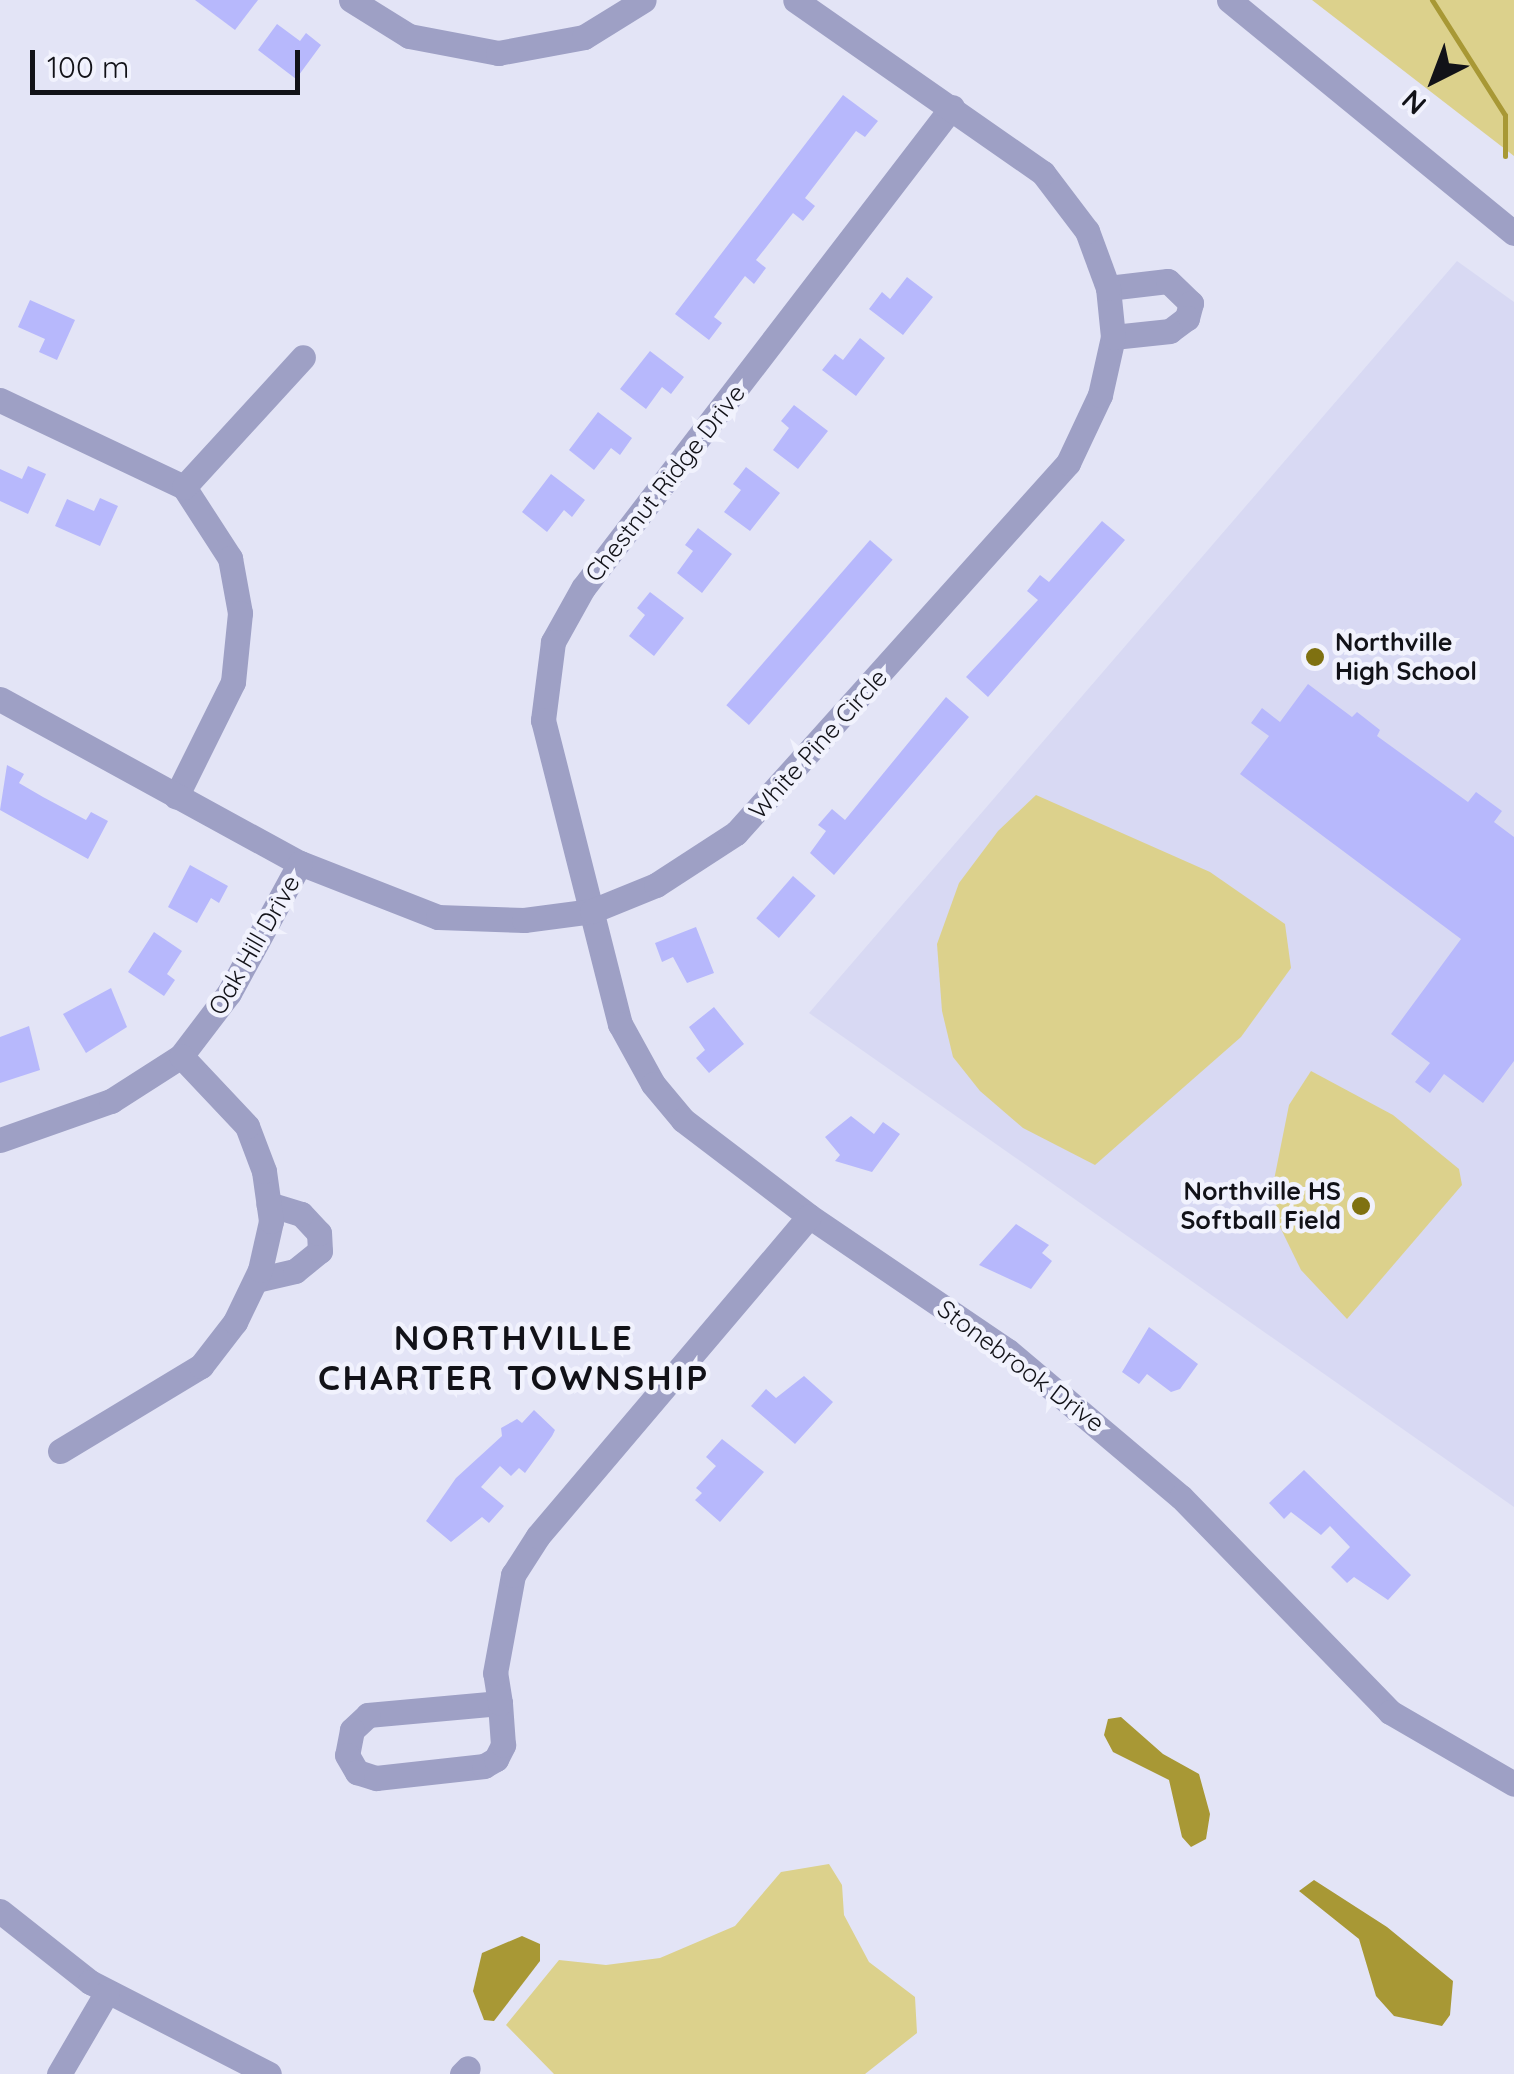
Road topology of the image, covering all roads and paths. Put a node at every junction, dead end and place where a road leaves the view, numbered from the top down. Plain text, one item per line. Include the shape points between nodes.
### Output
1 (351, 0) edge
2 (644, 0) edge
3 (796, 0) edge
4 (1229, 0) edge
5 (952, 107) junction
6 (1514, 233) edge
7 (1108, 288) junction
8 (1113, 338) junction
9 (303, 357) dead end
10 (0, 400) edge
11 (184, 488) junction
12 (0, 699) edge
13 (176, 797) junction
14 (300, 864) junction
15 (592, 912) junction
16 (181, 1056) junction
17 (0, 1140) edge
18 (268, 1204) junction
19 (809, 1216) junction
20 (256, 1280) junction
21 (60, 1451) dead end
22 (500, 1703) junction
23 (1514, 1784) edge
24 (0, 1912) edge
25 (107, 1992) junction
26 (59, 2074) edge
27 (269, 2074) edge

1 - 2 street via 409,36 498,53 584,37
3 - 5 street, White Pine Circle
4 - 6 street
5 - 7 street, White Pine Circle via 1021,153 1064,195 1087,231
5 - 15 street, Chestnut Ridge Drive via 583,588 559,630 547,666 542,720
7 - 8 street, White Pine Circle
7 - 8 street via 1168,281 1190,303 1187,318 1170,331
8 - 15 street, White Pine Circle via 1100,395 1068,463 770,802 698,862
9 - 11 street
10 - 11 street
11 - 13 street via 230,558 240,648 223,707
12 - 13 street, White Pine Circle
13 - 14 street, White Pine Circle
14 - 15 street, White Pine Circle via 438,917 524,920
14 - 16 street, Oak Hill Drive via 230,994
15 - 19 street, Stonebrook Drive via 620,1024 653,1084 683,1120
16 - 17 street, Oak Hill Drive via 111,1101
16 - 18 street via 247,1126
18 - 20 street via 271,1221
18 - 20 street via 301,1214 319,1233 320,1251 295,1271
19 - 22 street via 512,1575 495,1673
19 - 23 street, Stonebrook Drive via 1008,1351 1106,1430 1182,1498 1390,1712
20 - 21 street via 236,1322 201,1366
22 - 22 street via 368,1715 352,1730 347,1756 358,1772 376,1778 484,1766 503,1745
24 - 25 street
25 - 26 street
25 - 27 street

